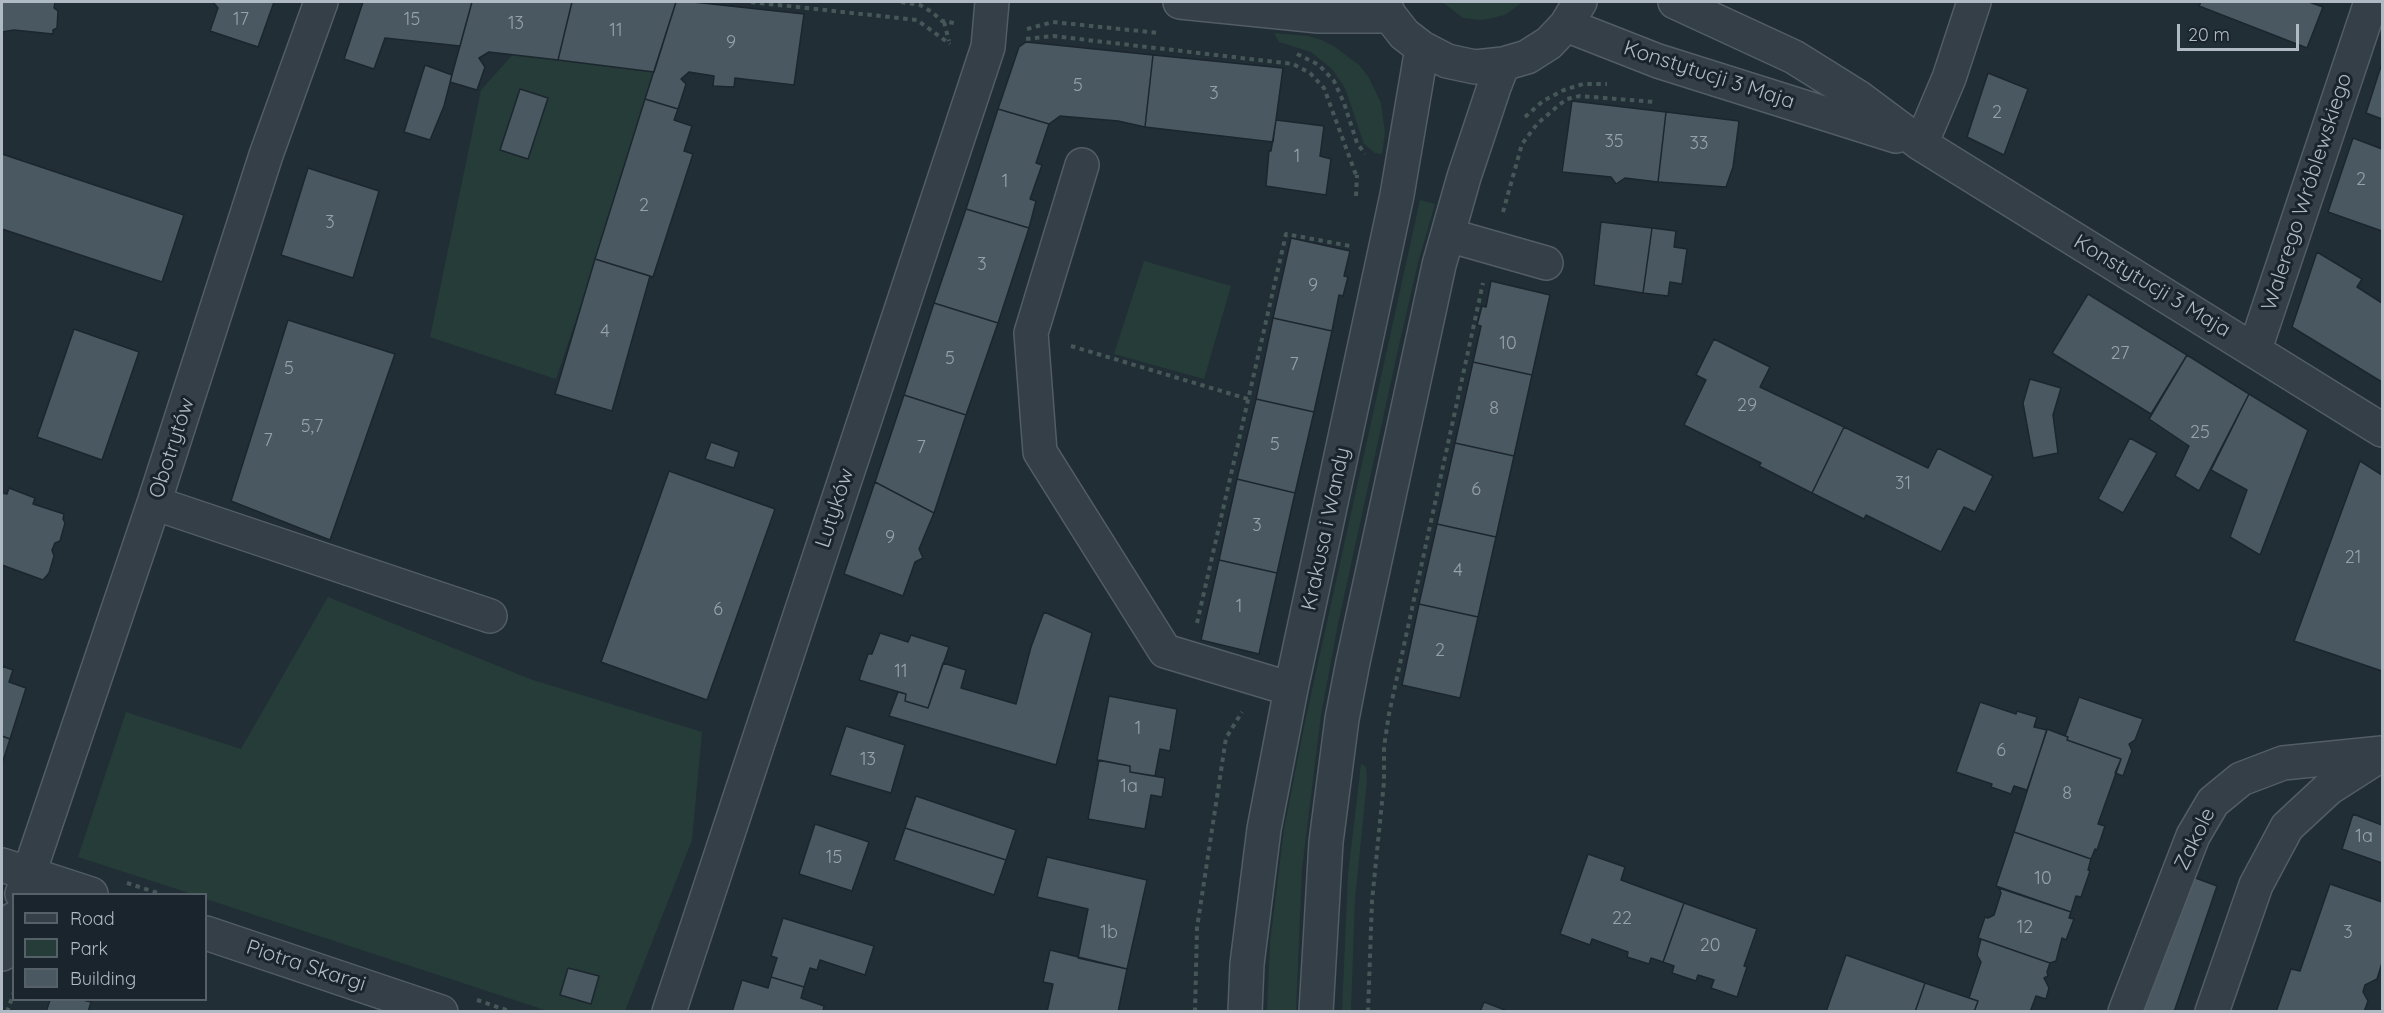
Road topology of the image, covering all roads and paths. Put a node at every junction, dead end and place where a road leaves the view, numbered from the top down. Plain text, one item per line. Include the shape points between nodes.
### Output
1 (321, 2) edge
2 (751, 2) edge
3 (901, 2) edge
4 (992, 2) edge
5 (1180, 2) edge
6 (1675, 2) edge
7 (1974, 2) edge
8 (2371, 2) edge
9 (1387, 9) edge
10 (1573, 13) edge
11 (944, 21) junction
12 (952, 23) dead end
13 (1020, 30) dead end
14 (1165, 34) dead end
15 (1020, 40) dead end
16 (1246, 48) dead end
17 (1422, 48) junction
18 (1290, 52) dead end
19 (1244, 58) junction
20 (1503, 64) junction
21 (1613, 85) dead end
22 (1666, 103) dead end
23 (1521, 122) dead end
24 (1921, 144) junction
25 (1370, 157) dead end
26 (1082, 165) dead end
27 (1356, 175) dead end
28 (1498, 205) dead end
29 (1504, 206) junction
30 (1502, 216) dead end
31 (1448, 235) junction
32 (1356, 248) dead end
33 (1546, 263) dead end
34 (1484, 279) dead end
35 (1071, 346) dead end
36 (2255, 349) junction
37 (1248, 399) junction
38 (2382, 430) edge
39 (154, 503) junction
40 (490, 616) dead end
41 (1190, 658) junction
42 (1292, 689) junction
43 (2382, 753) edge
44 (18, 878) edge
45 (86, 893) edge
46 (12, 925) edge
47 (207, 933) edge
48 (2, 954) edge
49 (441, 1011) edge
50 (669, 1011) edge
51 (1245, 1011) edge
52 (1316, 1011) edge
53 (1368, 1011) edge
54 (2125, 1011) edge
55 (2212, 1011) edge

1 - 39 street, Obotrytów via 266,155
2 - 11 path via 917,20 950,44
3 - 11 path via 927,9
4 - 50 street, Lutyków via 988,47
5 - 9 street via 1319,16
6 - 24 street, Konstytucji 3 Maja via 1794,57 1858,97
7 - 24 street via 1949,78
8 - 36 street, Walerego Wróblewskiego
9 - 17 street via 1404,34
10 - 20 street via 1549,43 1527,57
10 - 24 street, Konstytucji 3 Maja via 1658,61
11 - 12 path
13 - 14 path via 1053,22
15 - 19 path via 1053,36
16 - 19 path
17 - 20 street via 1447,61 1475,66
17 - 42 street, Krakusa i Wandy via 1397,195
18 - 25 path via 1314,62 1331,76 1357,143
19 - 27 path via 1293,64 1321,83
20 - 31 street
21 - 23 path via 1592,84 1564,90 1538,105
22 - 29 path via 1591,96 1567,99 1537,124 1522,144
24 - 36 street, Konstytucji 3 Maja
26 - 41 street via 1031,333 1040,452 1165,651
28 - 29 path
29 - 30 path
31 - 33 street
31 - 52 street via 1400,440 1342,719 1326,842
32 - 37 path via 1286,234
34 - 53 path via 1389,714 1372,901
35 - 37 path
36 - 38 street, Konstytucji 3 Maja
37 - 41 path
39 - 40 street
39 - 44 street, Obotrytów
41 - 42 street
42 - 51 street, Krakusa i Wandy via 1264,829
43 - 54 street, Zakole via 2283,764 2241,779 2213,802 2193,836
43 - 55 street via 2329,788 2287,827 2256,885
44 - 45 street
46 - 48 street
47 - 49 street, Piotra Skargi

